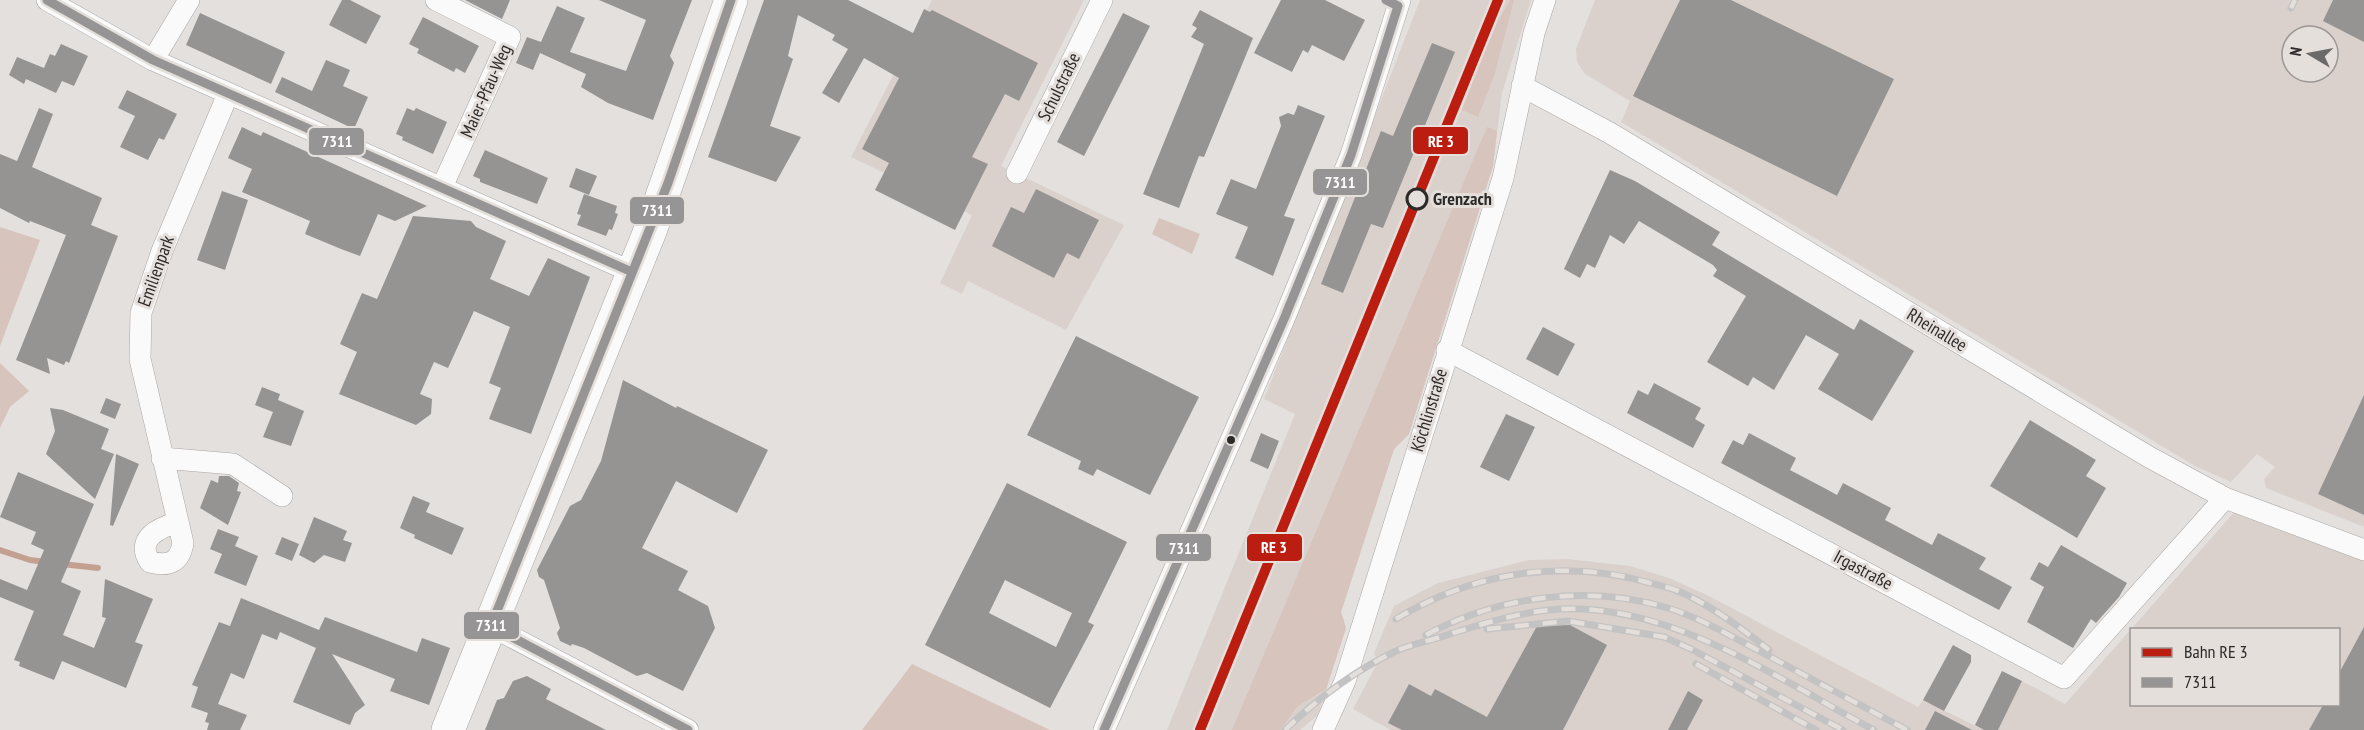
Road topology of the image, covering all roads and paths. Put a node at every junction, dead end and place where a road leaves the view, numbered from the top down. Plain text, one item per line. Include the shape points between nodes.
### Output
1 (47, 0) edge
2 (189, 0) edge
3 (436, 0) edge
4 (731, 0) edge
5 (1102, 0) edge
6 (1545, 0) edge
7 (1394, 2) edge
8 (153, 60) junction
9 (1522, 86) junction
10 (228, 94) junction
11 (1017, 173) dead end
12 (442, 187) junction
13 (632, 272) junction
14 (1447, 350) junction
15 (162, 458) junction
16 (282, 496) dead end
17 (2225, 498) junction
18 (178, 522) dead end
19 (2364, 550) edge
20 (491, 626) junction
21 (448, 730) edge
22 (688, 730) edge
23 (1104, 730) edge
24 (1323, 730) edge

1 - 8 street
2 - 8 street
3 - 12 street, Maier-Pfau-Weg via 510,38
4 - 13 main road via 668,183
5 - 11 street, Schulstraße
6 - 9 street, Köchlinstraße
7 - 23 street via 1347,166 1284,320
8 - 10 street
9 - 14 street, Köchlinstraße via 1503,178
9 - 17 street, Rheinallee via 1610,133 2149,457
10 - 12 street
10 - 15 street, Emilienpark via 162,250 141,313 140,359
12 - 13 street
13 - 20 main road
14 - 17 street, Irgastraße via 2064,678
14 - 24 street, Köchlinstraße via 1345,681
15 - 16 street via 233,464
15 - 18 street, Emilienpark
17 - 19 street, Rheinallee
20 - 21 main road
20 - 22 street

